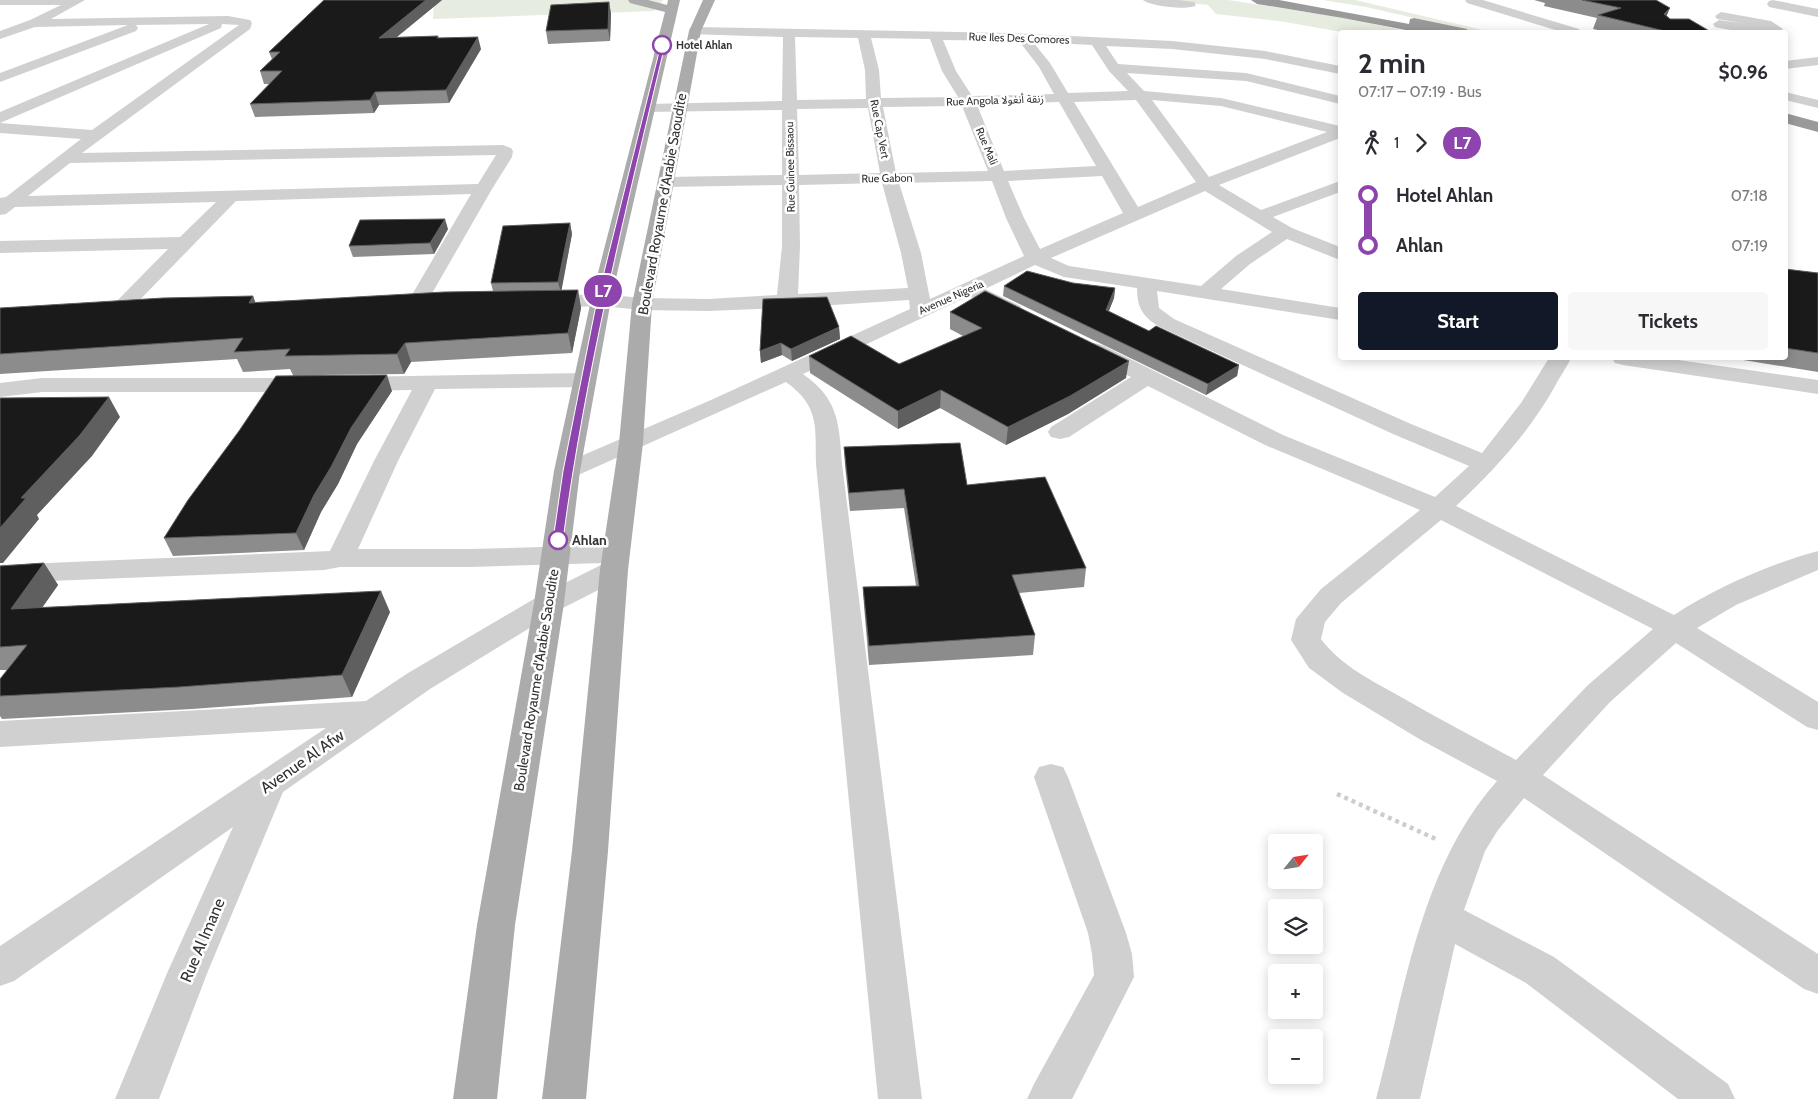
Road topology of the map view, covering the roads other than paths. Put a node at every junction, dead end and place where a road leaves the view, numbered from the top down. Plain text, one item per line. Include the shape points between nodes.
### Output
1 (78, 0) edge
2 (634, 0) edge
3 (709, 0) edge
4 (1149, 0) edge
5 (1257, 0) edge
6 (1292, 0) edge
7 (1471, 0) edge
8 (0, 1) edge
9 (1773, 4) dead end
10 (673, 5) edge
11 (1190, 5) dead end
12 (1818, 12) edge
13 (153, 20) junction
14 (228, 20) junction
15 (34, 23) junction
16 (1705, 27) edge
17 (1422, 30) edge
18 (1451, 30) edge
19 (1568, 30) edge
20 (1738, 30) edge
21 (695, 31) junction
22 (789, 33) junction
23 (0, 35) edge
24 (864, 35) junction
25 (935, 36) junction
26 (1023, 38) junction
27 (1096, 42) junction
28 (1265, 55) junction
29 (1788, 56) edge
30 (1818, 61) edge
31 (1802, 63) junction
32 (1788, 65) edge
33 (1114, 68) junction
34 (1338, 70) edge
35 (1246, 77) junction
36 (0, 78) edge
37 (1140, 95) junction
38 (1063, 97) junction
39 (1788, 97) edge
40 (1338, 100) edge
41 (968, 101) junction
42 (874, 102) junction
43 (1221, 102) junction
44 (789, 104) junction
45 (1818, 104) edge
46 (681, 107) junction
47 (647, 108) junction
48 (1788, 112) edge
49 (0, 118) edge
50 (1788, 119) edge
51 (1818, 119) edge
52 (1818, 127) edge
53 (0, 128) edge
54 (1338, 131) edge
55 (1338, 133) edge
56 (95, 135) junction
57 (68, 158) junction
58 (1107, 171) junction
59 (999, 176) junction
60 (889, 178) junction
61 (790, 179) junction
62 (667, 182) junction
63 (1206, 184) junction
64 (1338, 187) edge
65 (483, 189) junction
66 (1322, 193) junction
67 (232, 195) junction
68 (1338, 199) edge
69 (4, 204) edge
70 (1134, 216) junction
71 (1260, 216) junction
72 (1285, 232) junction
73 (183, 243) junction
74 (0, 247) edge
75 (1338, 253) edge
76 (1035, 258) junction
77 (1147, 285) junction
78 (969, 289) junction
79 (1204, 294) junction
80 (601, 300) junction
81 (523, 302) edge
82 (787, 302) junction
83 (919, 302) junction
84 (416, 304) edge
85 (642, 304) junction
86 (147, 309) edge
87 (1338, 314) edge
88 (1029, 318) edge
89 (1080, 343) edge
90 (1559, 360) edge
91 (1636, 360) edge
92 (787, 373) junction
93 (1147, 377) junction
94 (585, 380) junction
95 (427, 383) junction
96 (1818, 387) edge
97 (26, 388) junction
98 (0, 390) edge
99 (0, 409) edge
100 (1060, 432) dead end
101 (631, 443) junction
102 (1486, 464) junction
103 (567, 471) junction
104 (1439, 508) junction
105 (556, 557) junction
106 (340, 558) junction
107 (1818, 561) edge
108 (615, 562) junction
109 (0, 574) edge
110 (549, 604) junction
111 (1675, 628) junction
112 (370, 713) junction
113 (1818, 718) edge
114 (5, 737) edge
115 (1051, 777) dead end
116 (1520, 778) junction
117 (270, 783) junction
118 (1443, 918) junction
119 (0, 968) edge
120 (1818, 976) edge
121 (137, 1099) edge
122 (475, 1099) edge
123 (564, 1099) edge
124 (900, 1099) edge
125 (1049, 1099) edge
126 (1398, 1099) edge
127 (1713, 1099) edge

1 - 8 street
1 - 15 street
2 - 10 main road
3 - 21 main road, Boulevard Royaume d'Arabie Saoudite
4 - 11 street
5 - 17 highway
6 - 18 highway
7 - 19 street
9 - 12 street
10 - 47 main road, Boulevard Royaume d'Arabie Saoudite
13 - 14 street
13 - 15 street
13 - 36 street
14 - 49 street
14 - 56 street via 240,20 246,26
15 - 23 street
16 - 20 street via 1720,20
21 - 22 street, Rue Iles Des Comores
21 - 46 main road, Boulevard Royaume d'Arabie Saoudite
22 - 24 street, Rue Iles Des Comores
22 - 44 street, Rue Guinee Bissaou
24 - 25 street, Rue Iles Des Comores
24 - 42 street, Rue Cap Vert via 872,70
25 - 26 street, Rue Iles Des Comores
25 - 41 street, Rue Mali via 949,71
26 - 27 street, Rue Iles Des Comores
26 - 38 street
27 - 28 street, Rue Iles Des Comores via 1172,45
27 - 33 street
28 - 34 street, Rue Iles Des Comores
28 - 35 street
29 - 31 street
30 - 31 street
31 - 32 street
33 - 35 street
33 - 37 street
35 - 40 street
35 - 43 street
37 - 38 street, Rue Angola زنقة أنغولا
37 - 43 street, Rue Angola زنقة أنغولا
37 - 63 street
38 - 41 street, Rue Angola زنقة أنغولا
38 - 58 street
39 - 45 street
41 - 42 street, Rue Angola زنقة أنغولا
41 - 59 street, Rue Mali
42 - 44 street, Rue Angola زنقة أنغولا
42 - 60 street, Rue Cap Vert
43 - 54 street, Rue Angola زنقة أنغولا
44 - 46 street, Rue Angola زنقة أنغولا
44 - 61 street, Rue Guinee Bissaou
46 - 47 street, Rue Angola زنقة أنغولا
46 - 62 main road, Boulevard Royaume d'Arabie Saoudite
47 - 80 main road, Boulevard Royaume d'Arabie Saoudite
48 - 51 highway
50 - 52 highway
53 - 56 street
55 - 63 street, Avenue Nigeria
56 - 57 street
57 - 65 street via 505,151
57 - 69 street
58 - 59 street, Rue Gabon
58 - 70 street
59 - 60 street, Rue Gabon
59 - 76 street, Rue Mali
60 - 61 street, Rue Gabon
60 - 83 street, Rue Cap Vert via 910,253
61 - 62 street, Rue Gabon
61 - 82 street, Rue Guinee Bissaou via 791,246
62 - 85 main road, Boulevard Royaume d'Arabie Saoudite
63 - 70 street, Avenue Nigeria
63 - 71 street
64 - 66 street
65 - 67 street
65 - 84 street
66 - 68 street
66 - 71 street
67 - 69 street
67 - 73 street
70 - 76 street, Avenue Nigeria
71 - 72 street
72 - 75 street
72 - 79 street via 1243,260
73 - 74 street
73 - 86 street via 110,310
76 - 77 street via 1064,271
76 - 78 street, Avenue Nigeria
77 - 79 street
77 - 102 street via 1147,306 1167,323
78 - 83 street, Avenue Nigeria
78 - 88 street
79 - 87 street
80 - 81 street
80 - 85 street
80 - 94 main road, Boulevard Royaume d'Arabie Saoudite
82 - 83 street
82 - 85 street
83 - 92 street, Avenue Nigeria
85 - 101 main road, Boulevard Royaume d'Arabie Saoudite
89 - 93 street
90 - 102 street via 1532,405
91 - 96 street
92 - 101 street, Avenue Nigeria
92 - 124 street via 807,386 822,403 826,421
93 - 100 street
93 - 104 street via 1274,440
94 - 95 street
94 - 103 main road, Boulevard Royaume d'Arabie Saoudite
95 - 97 street via 42,385
95 - 106 street
97 - 98 street
97 - 99 street
101 - 103 street, Avenue Nigeria
101 - 108 main road, Boulevard Royaume d'Arabie Saoudite
102 - 104 street
103 - 105 main road, Boulevard Royaume d'Arabie Saoudite
104 - 111 street
104 - 116 street via 1331,596 1312,619 1306,640 1320,660 1354,685
105 - 106 street
105 - 108 street
105 - 110 main road, Boulevard Royaume d'Arabie Saoudite
106 - 109 street
107 - 111 street via 1752,586
108 - 110 street, Avenue Al Afw
108 - 123 main road, Boulevard Royaume d'Arabie Saoudite
110 - 112 street, Avenue Al Afw via 490,637
110 - 122 main road, Boulevard Royaume d'Arabie Saoudite via 496,925
111 - 113 street
111 - 116 street via 1574,717
112 - 114 street
112 - 117 street, Avenue Al Afw
115 - 125 street via 1107,933 1114,977
116 - 118 street via 1490,812 1466,853
116 - 120 street
117 - 119 street, Avenue Al Afw
117 - 121 street, Rue Al Imane via 188,971
118 - 126 street
118 - 127 street via 1540,970

